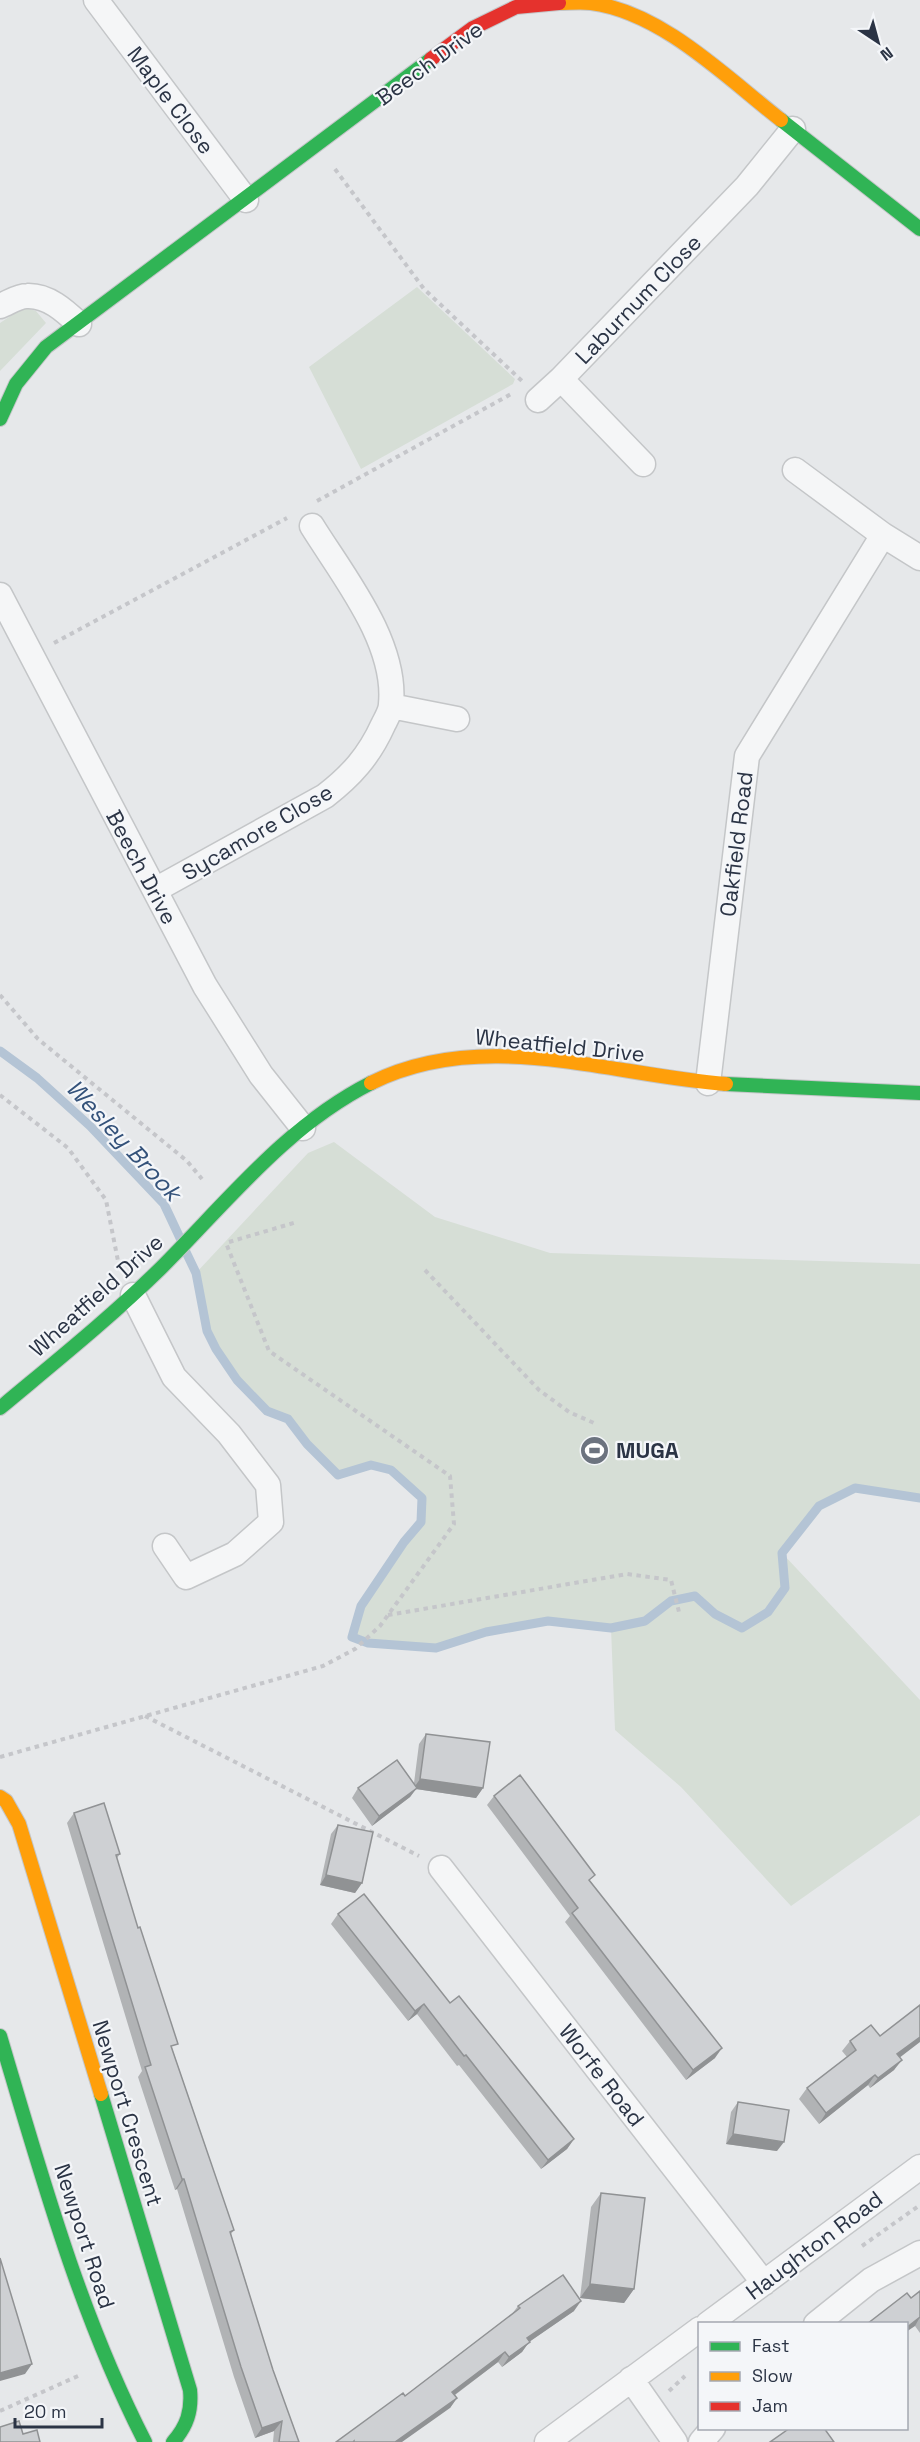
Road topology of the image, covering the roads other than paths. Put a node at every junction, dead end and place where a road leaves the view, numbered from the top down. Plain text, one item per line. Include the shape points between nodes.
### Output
1 (96, 0) edge
2 (793, 129) junction
3 (246, 200) junction
4 (920, 229) edge
5 (0, 306) edge
6 (79, 324) junction
7 (561, 379) junction
8 (532, 392) road end
9 (0, 419) edge
10 (643, 464) dead end
11 (795, 470) dead end
12 (312, 526) dead end
13 (884, 535) junction
14 (920, 558) edge
15 (0, 595) edge
16 (391, 706) junction
17 (457, 720) dead end
18 (155, 890) junction
19 (708, 1083) junction
20 (920, 1093) edge
21 (303, 1128) junction
22 (139, 1289) junction
23 (0, 1408) edge
24 (165, 1546) dead end
25 (0, 1797) edge
26 (441, 1868) road end
27 (0, 2036) edge
28 (920, 2167) edge
29 (920, 2253) edge
30 (764, 2283) junction
31 (711, 2322) edge
32 (819, 2322) edge
33 (698, 2330) edge
34 (631, 2379) junction
35 (711, 2430) edge
36 (145, 2442) edge
37 (173, 2442) edge
38 (548, 2442) edge
39 (675, 2442) edge
40 (701, 2442) edge

1 - 3 street, Maple Close
2 - 3 street, Beech Drive via 679,40 630,14 591,3 516,7 473,28
2 - 4 street, Beech Drive
2 - 7 street, Laburnum Close via 747,186
3 - 6 street, Beech Drive
5 - 6 street via 25,296 42,298
6 - 9 street, Beech Drive via 46,348 16,384
7 - 8 street
7 - 10 street, Laburnum Close
11 - 13 street
12 - 16 street, Sycamore Close via 375,628 386,654
13 - 14 street
13 - 19 street, Oakfield Road via 747,756
15 - 18 street, Beech Drive
16 - 17 street
16 - 18 street, Sycamore Close via 376,739 350,777 325,796
18 - 21 street, Beech Drive via 205,986 261,1075
19 - 20 street, Wheatfield Drive
19 - 21 street, Wheatfield Drive via 517,1057 469,1055 392,1072 346,1095
21 - 22 street, Wheatfield Drive via 251,1172
22 - 23 street, Wheatfield Drive
22 - 24 street via 174,1377 229,1434 268,1485 271,1522 235,1554 186,1577
25 - 37 street, Newport Crescent via 19,1824 190,2390 192,2409 185,2429
26 - 30 street, Worfe Road
27 - 36 street, Newport Road via 76,2284 106,2363
28 - 30 street, Haughton Road
29 - 32 street via 872,2280
30 - 31 street, Haughton Road
33 - 34 street
34 - 38 street
34 - 39 street
35 - 40 street

